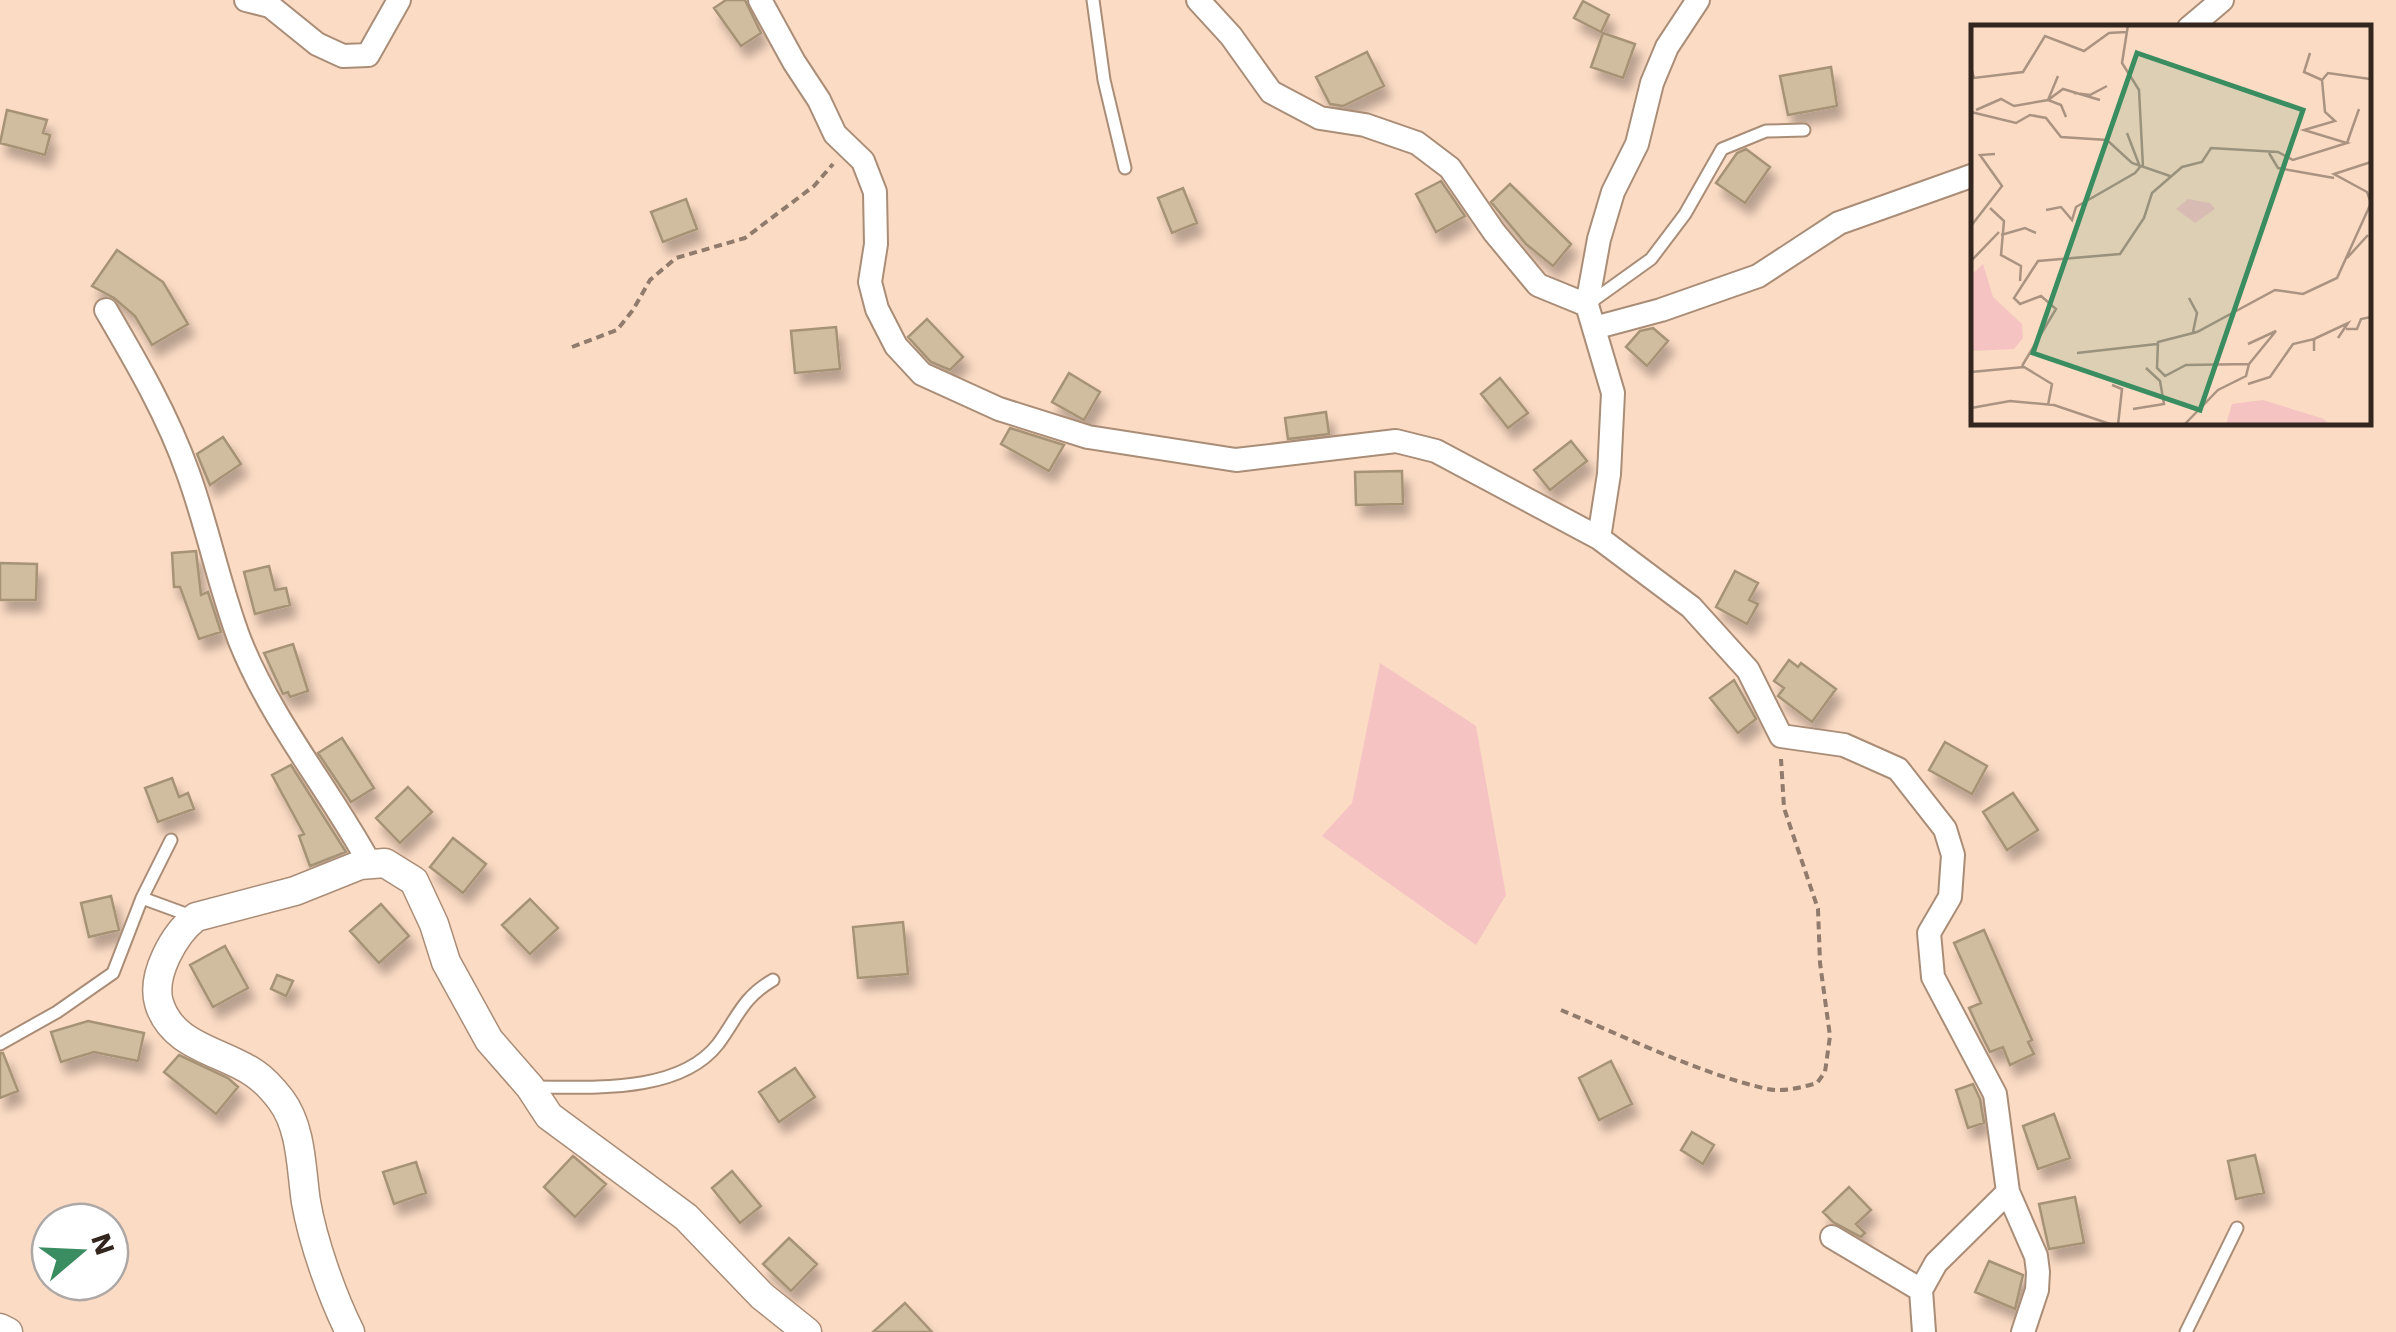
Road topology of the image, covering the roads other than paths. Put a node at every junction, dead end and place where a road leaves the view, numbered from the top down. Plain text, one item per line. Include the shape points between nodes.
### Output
1 (246, 0) edge
2 (399, 0) edge
3 (760, 0) edge
4 (1093, 0) edge
5 (1198, 0) edge
6 (1698, 0) edge
7 (2222, 0) edge
8 (2193, 25) edge
9 (1804, 130) dead end
10 (1125, 168) dead end
11 (1971, 176) edge
12 (1587, 305) junction
13 (106, 310) dead end
14 (1594, 328) junction
15 (1599, 538) junction
16 (171, 840) dead end
17 (370, 864) junction
18 (142, 898) junction
19 (196, 917) junction
20 (772, 980) dead end
21 (0, 1044) edge
22 (530, 1086) junction
23 (2008, 1192) junction
24 (2237, 1228) dead end
25 (1832, 1237) dead end
26 (1921, 1290) junction
27 (0, 1328) edge
28 (8, 1332) edge
29 (350, 1332) edge
30 (807, 1332) edge
31 (1924, 1332) edge
32 (2024, 1332) edge
33 (2186, 1332) edge

1 - 2 street via 270,6 343,56 368,55
3 - 15 street via 835,134 863,161 874,192 870,282 877,309 896,346 922,374 999,409 1088,437 1236,460 1396,441 1436,451
4 - 10 lane
5 - 12 street via 1271,92 1320,118 1416,143 1450,168 1538,285
6 - 12 street via 1652,83 1637,144 1599,239
7 - 8 street
9 - 12 lane via 1766,131 1722,149 1652,259
11 - 14 street via 1840,223 1758,276
12 - 14 street
13 - 17 street via 148,381 187,470 262,690
14 - 15 street via 1613,393
15 - 23 street via 1691,607 1728,644 1781,736 1844,745 1898,770 1944,829 1954,855 1950,896 1929,933 1934,977 1995,1094
16 - 18 lane
17 - 19 street
17 - 22 street via 385,863 414,881 446,962 490,1040
18 - 19 lane
18 - 21 lane via 113,972
19 - 29 street via 167,950 157,998 164,1018 207,1051 255,1073 282,1100 297,1136 307,1205
20 - 22 lane via 752,992 715,1047 690,1067 625,1088
22 - 30 street via 549,1116 686,1216 762,1296
23 - 26 street via 1936,1263
23 - 32 street via 2038,1272
24 - 33 lane
25 - 26 street
26 - 31 street
27 - 28 street

